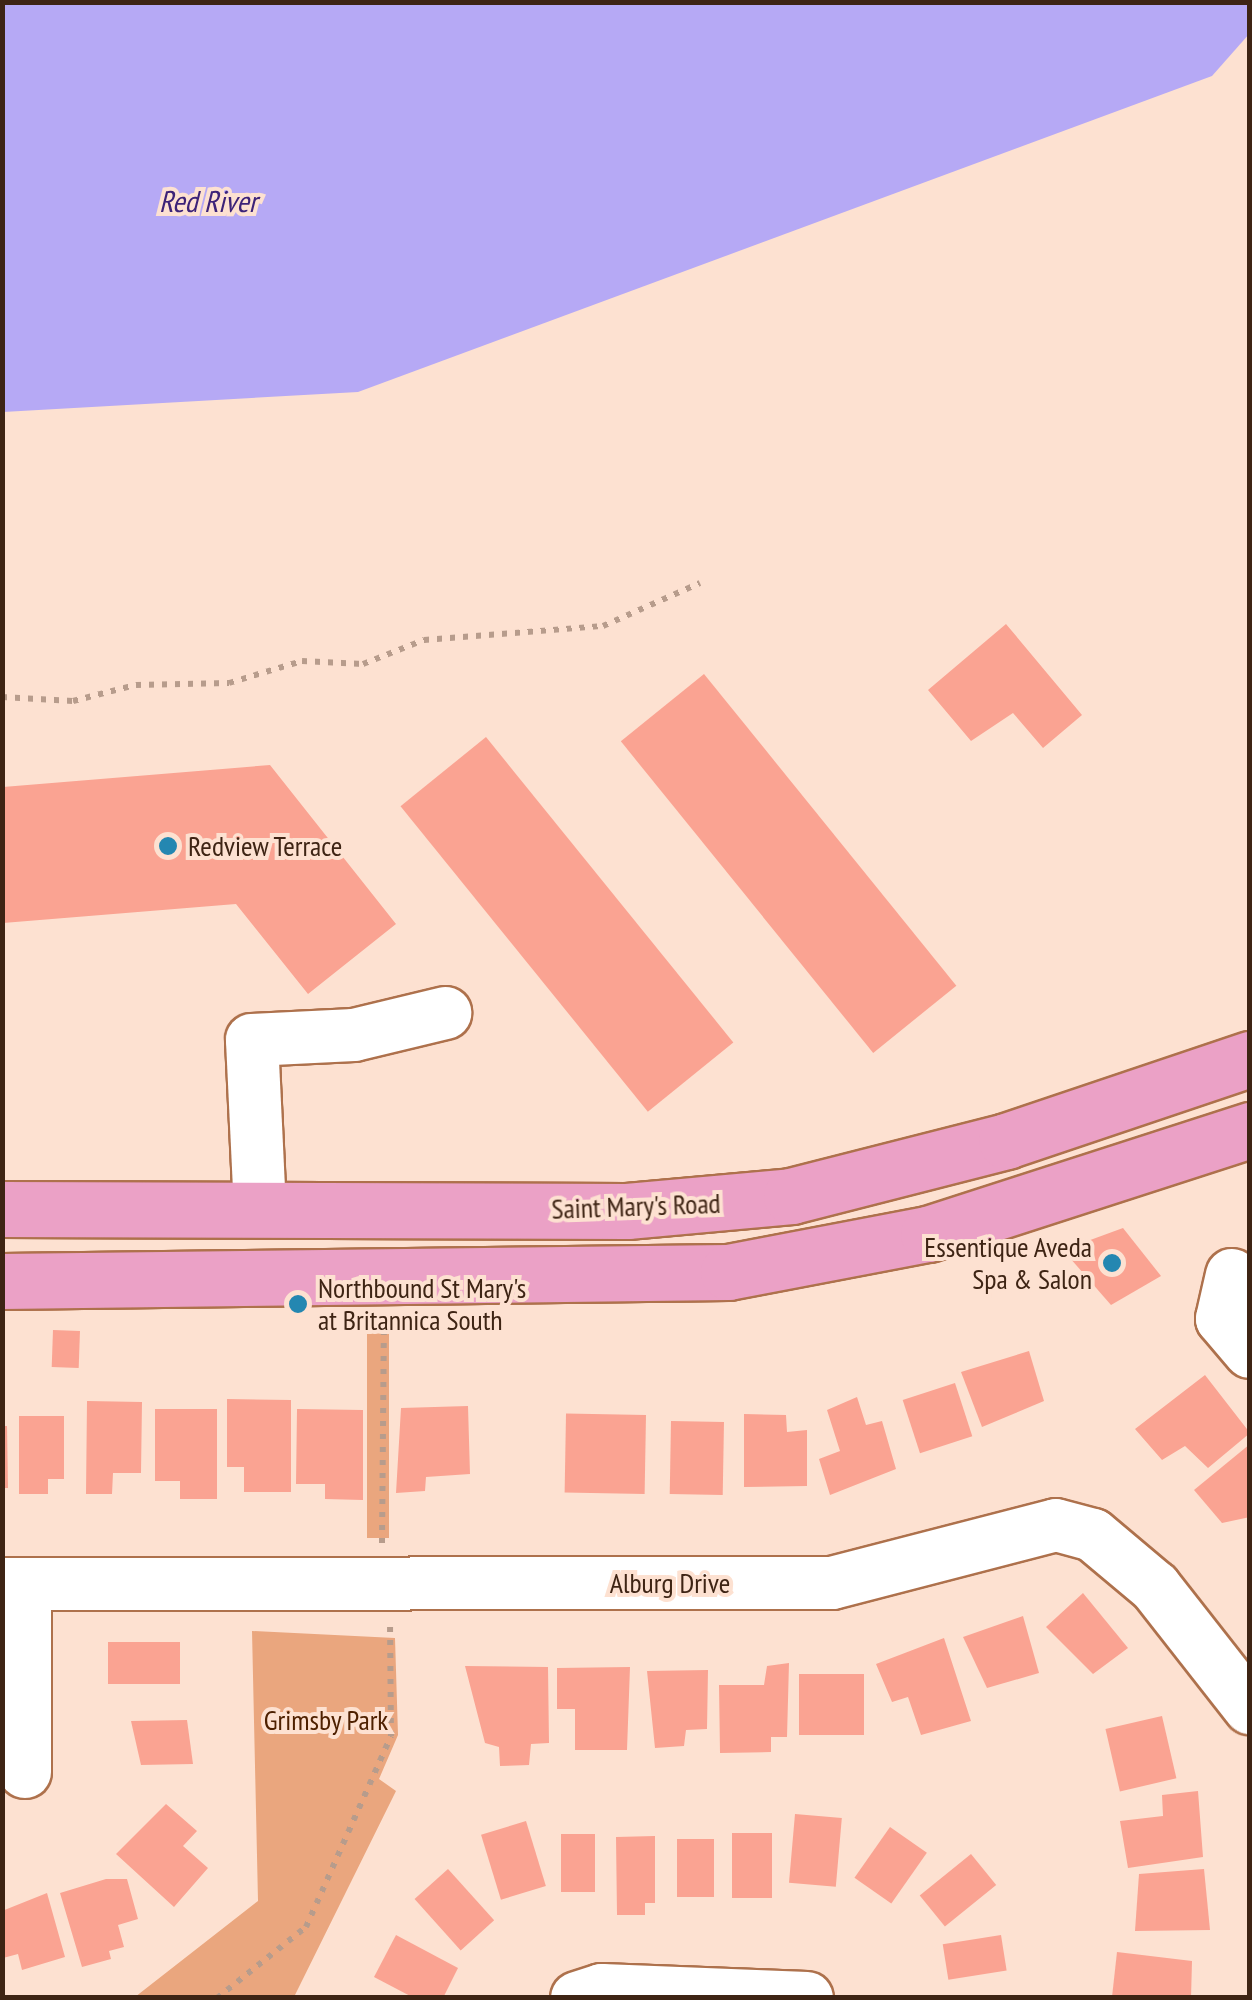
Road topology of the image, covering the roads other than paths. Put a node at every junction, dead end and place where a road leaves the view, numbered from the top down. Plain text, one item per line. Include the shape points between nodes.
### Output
1 (445, 1012) dead end
2 (1250, 1059) edge
3 (1250, 1130) edge
4 (2, 1209) edge
5 (244, 1209) junction
6 (1232, 1275) dead end
7 (228, 1278) junction
8 (2, 1280) edge
9 (1250, 1352) edge
10 (14, 1584) edge
11 (1250, 1708) edge
12 (25, 1772) dead end
13 (577, 1998) edge
14 (807, 1998) edge

1 - 5 street via 354,1035 252,1040
2 - 5 main road, Saint Mary's Road via 1006,1141 790,1196 627,1211
3 - 7 main road via 1001,1214 798,1262 653,1278
4 - 5 main road, Saint Mary's Road
5 - 7 main road
6 - 9 street via 1222,1319
7 - 8 main road
10 - 11 street, Alburg Drive via 832,1583 1031,1527 1075,1528 1182,1614
10 - 12 street
13 - 14 street via 602,1990

